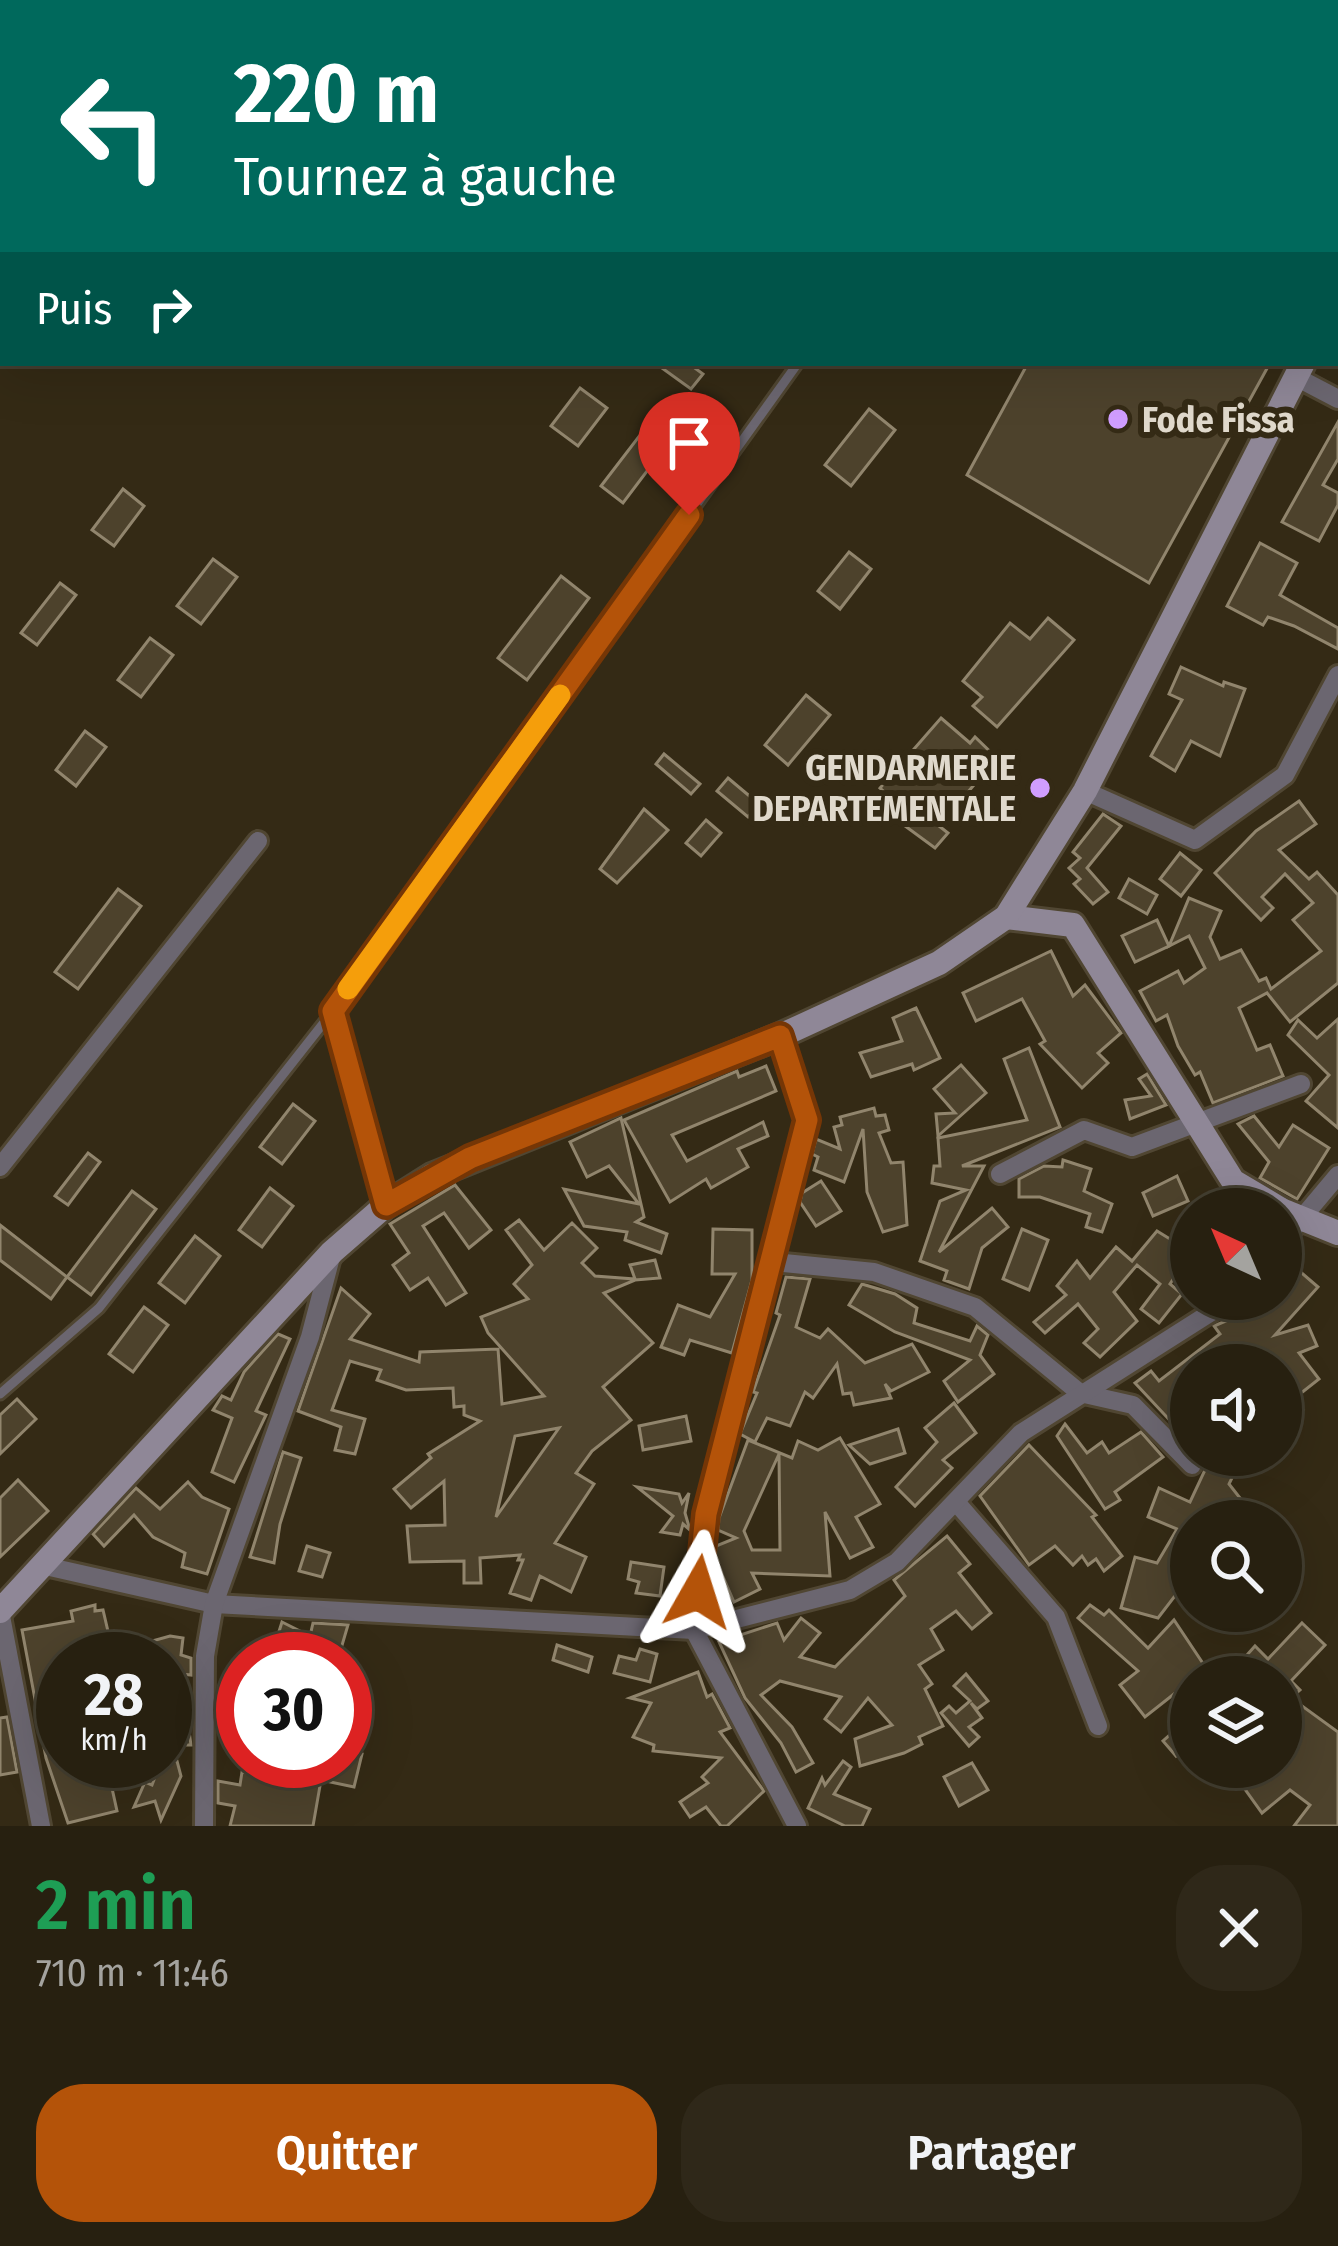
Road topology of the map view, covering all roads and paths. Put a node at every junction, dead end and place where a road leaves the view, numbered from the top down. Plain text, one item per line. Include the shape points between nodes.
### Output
1 (796, 366) edge
2 (1299, 370) edge
3 (1338, 399) edge
4 (1338, 675) edge
5 (1085, 790) junction
6 (258, 842) dead end
7 (1006, 917) junction
8 (333, 1011) junction
9 (780, 1036) junction
10 (1301, 1084) dead end
11 (1201, 1125) junction
12 (0, 1167) edge
13 (1000, 1174) dead end
14 (1338, 1175) edge
15 (1245, 1188) edge
16 (1302, 1202) edge
17 (386, 1205) junction
18 (1302, 1219) edge
19 (1338, 1233) edge
20 (332, 1252) junction
21 (774, 1262) junction
22 (1203, 1320) edge
23 (1080, 1393) junction
24 (0, 1394) edge
25 (1170, 1443) edge
26 (956, 1502) junction
27 (41, 1565) junction
28 (214, 1604) junction
29 (0, 1611) edge
30 (694, 1630) junction
31 (1099, 1726) dead end
32 (41, 1826) edge
33 (204, 1826) edge
34 (797, 1826) edge

1 - 8 lane
2 - 3 street
2 - 5 main road
4 - 5 street via 1285,775 1195,839
5 - 7 main road
6 - 12 street
7 - 9 main road via 939,963
7 - 11 main road via 1073,925
8 - 17 lane
8 - 24 lane via 99,1308
9 - 17 main road via 470,1158
9 - 21 street via 807,1120
10 - 11 street
11 - 13 street via 1132,1147 1084,1130
11 - 15 main road
14 - 16 street
17 - 20 main road
18 - 19 main road
20 - 27 main road
20 - 28 street via 310,1337
21 - 23 street via 874,1272 975,1307
21 - 30 street via 706,1514
22 - 23 street
23 - 25 street via 1133,1405
23 - 26 street via 1021,1433
26 - 30 street via 897,1562 850,1590
26 - 31 street via 1056,1617
27 - 28 street
27 - 29 main road
28 - 30 street
28 - 33 street
29 - 32 street
30 - 34 street

